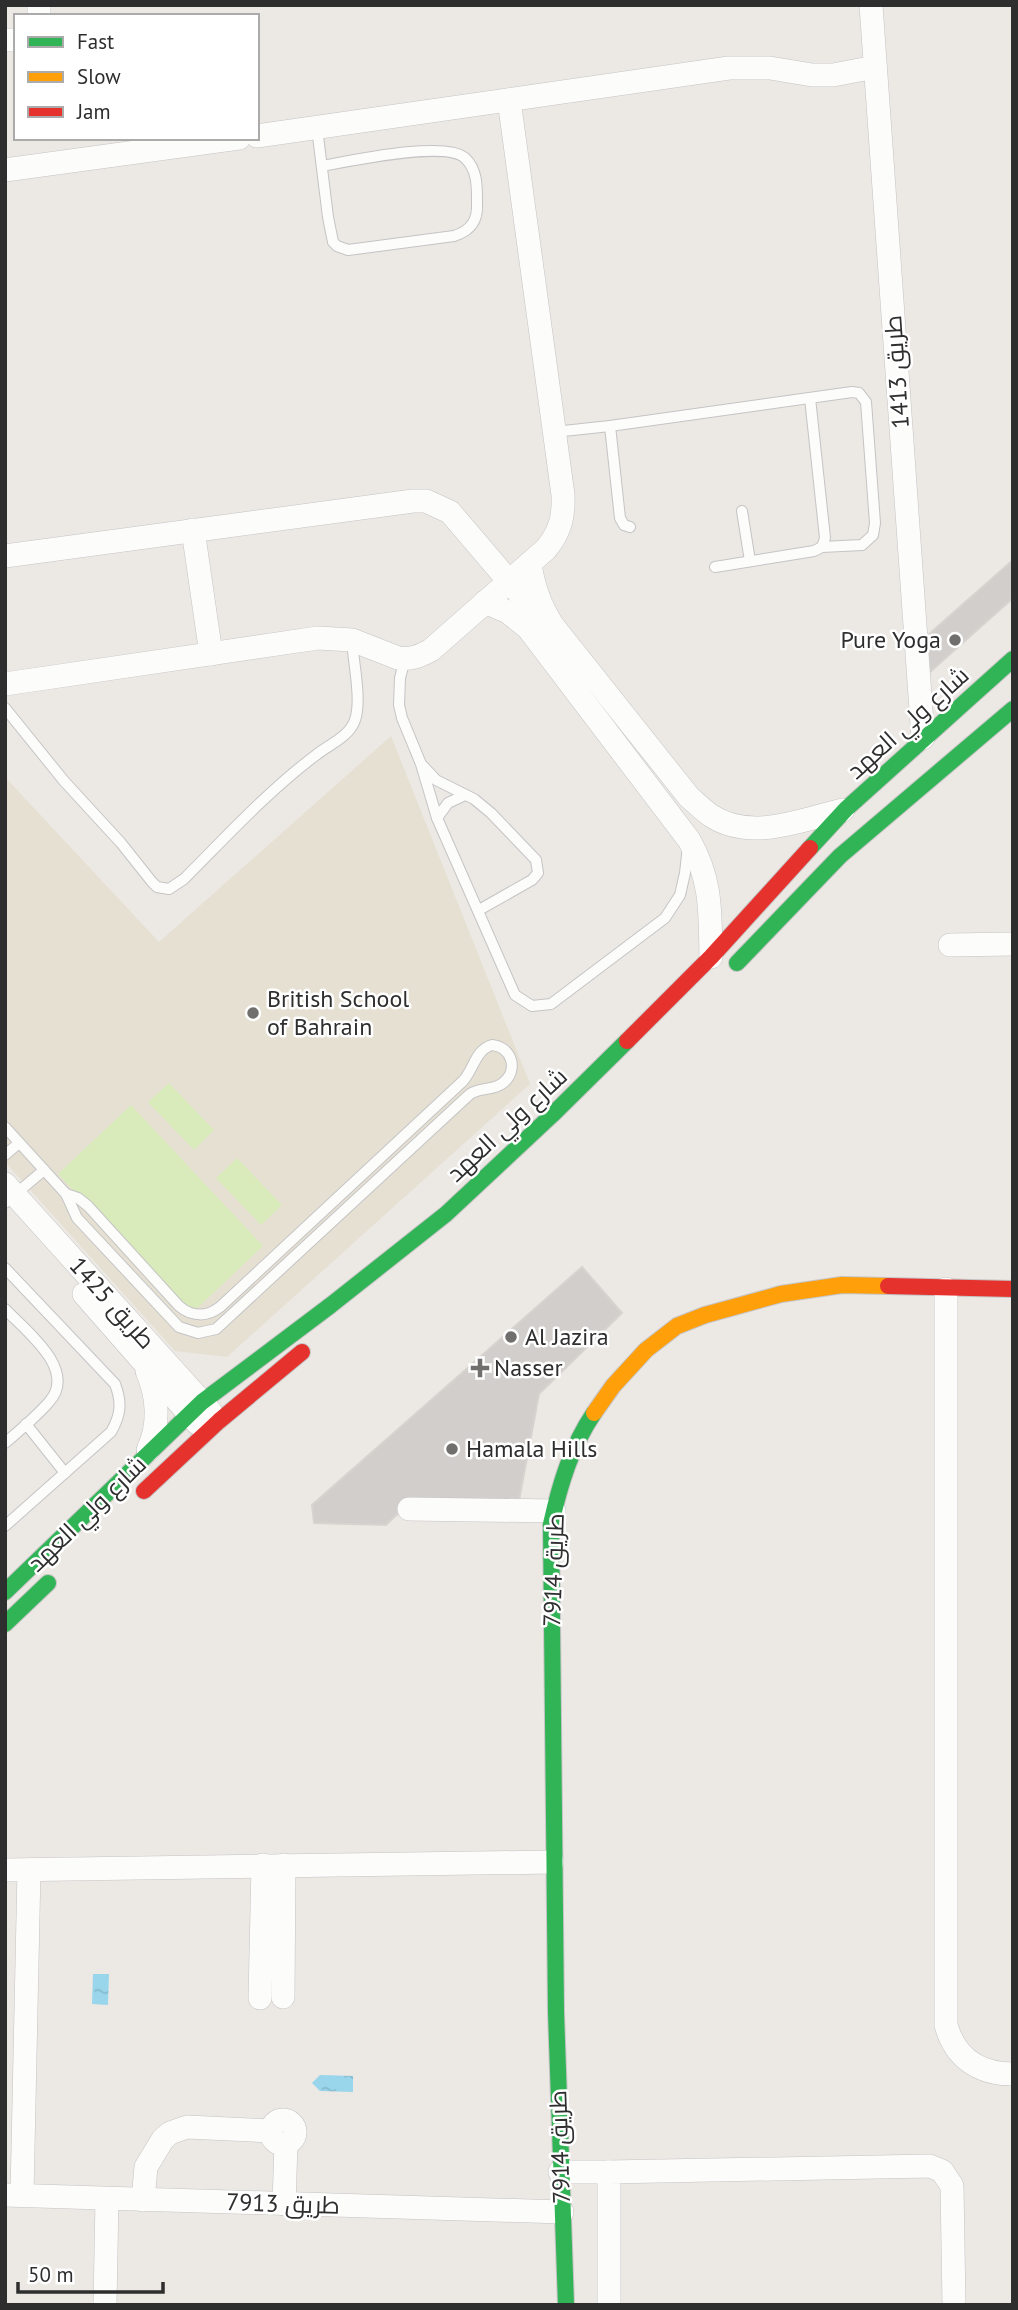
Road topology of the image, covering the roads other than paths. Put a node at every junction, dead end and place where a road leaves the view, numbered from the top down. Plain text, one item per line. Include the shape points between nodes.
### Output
1 (871, 5) edge
2 (875, 66) junction
3 (509, 100) junction
4 (317, 128) junction
5 (259, 136) edge
6 (224, 140) edge
7 (322, 166) junction
8 (5, 170) edge
9 (810, 398) junction
10 (610, 426) junction
11 (554, 432) junction
12 (742, 511) dead end
13 (630, 527) dead end
14 (193, 530) junction
15 (822, 547) junction
16 (5, 556) edge
17 (751, 561) junction
18 (530, 563) junction
19 (715, 567) dead end
20 (509, 582) junction
21 (485, 602) junction
22 (553, 626) junction
23 (352, 640) junction
24 (211, 654) junction
25 (405, 659) junction
26 (1013, 659) edge
27 (5, 684) edge
28 (5, 708) edge
29 (1013, 709) edge
30 (923, 738) junction
31 (421, 764) junction
32 (465, 794) junction
33 (690, 797) junction
34 (846, 809) junction
35 (669, 813) junction
36 (438, 818) junction
37 (689, 840) junction
38 (479, 910) junction
39 (1013, 944) edge
40 (950, 945) dead end
41 (711, 957) junction
42 (726, 975) dead end
43 (623, 1067) dead end
44 (471, 1070) junction
45 (591, 1086) junction
46 (482, 1088) junction
47 (5, 1127) edge
48 (19, 1143) junction
49 (5, 1155) edge
50 (44, 1170) junction
51 (66, 1194) junction
52 (8, 1197) edge
53 (5, 1268) edge
54 (381, 1286) dead end
55 (946, 1289) junction
56 (1013, 1289) edge
57 (5, 1309) edge
58 (311, 1345) dead end
59 (144, 1365) junction
60 (195, 1408) junction
61 (26, 1424) junction
62 (212, 1427) junction
63 (5, 1443) edge
64 (144, 1458) junction
65 (65, 1473) junction
66 (131, 1503) dead end
67 (410, 1509) dead end
68 (554, 1511) junction
69 (5, 1526) edge
70 (63, 1568) dead end
71 (5, 1592) edge
72 (5, 1624) edge
73 (552, 1862) junction
74 (273, 1865) junction
75 (5, 1870) edge
76 (29, 1870) junction
77 (271, 1997) dead end
78 (1013, 2074) edge
79 (560, 2172) junction
80 (609, 2172) junction
81 (14, 2195) edge
82 (107, 2199) junction
83 (143, 2200) junction
84 (284, 2204) junction
85 (562, 2212) junction
86 (105, 2305) edge
87 (566, 2305) edge
88 (609, 2305) edge
89 (954, 2305) edge

1 - 2 street, طريق 1413
2 - 3 street via 833,75 729,68
2 - 30 street, طريق 1413
3 - 4 street
3 - 11 street
4 - 5 street
4 - 7 lane
6 - 8 street
7 - 7 lane via 333,242 342,249 454,236 468,229 477,216 472,168 451,151 410,152
9 - 10 lane
9 - 15 lane via 825,538
9 - 15 lane via 855,392 866,402 873,535 862,545
10 - 11 lane
10 - 13 lane via 620,519
11 - 18 street via 563,495 561,524 551,543
12 - 17 lane
14 - 16 street
14 - 20 street via 426,501 450,512
14 - 24 street
15 - 17 lane
17 - 19 lane
18 - 20 street
18 - 22 street via 538,600
20 - 21 street
20 - 22 street
21 - 25 street via 431,650
21 - 35 street via 528,628
22 - 33 street
23 - 24 street via 318,638
23 - 25 street
23 - 28 lane via 357,703 350,729 270,794 169,889 152,882
24 - 27 street
25 - 31 lane via 399,705
26 - 30 main road, شارع ولي العهد
29 - 42 main road via 840,856
30 - 34 main road, شارع ولي العهد
31 - 32 lane via 436,780
31 - 36 lane
32 - 36 lane via 448,803
32 - 38 lane via 491,813 538,864 532,880
33 - 34 street via 712,816 739,827 768,828
33 - 35 street
34 - 41 main road, شارع ولي العهد
35 - 37 street
36 - 38 lane
37 - 38 lane via 683,884 665,918 551,1004 532,1006 515,995
37 - 41 street via 708,885
39 - 40 street
41 - 45 main road, شارع ولي العهد
43 - 45 main road, شارع ولي العهد
44 - 46 lane
44 - 46 lane via 486,1046 498,1045 511,1056 512,1068 505,1081
44 - 51 lane via 220,1307 207,1314 192,1314 179,1306 88,1206
45 - 54 main road, شارع ولي العهد via 451,1226
45 - 60 main road, شارع ولي العهد via 446,1214
46 - 51 lane via 470,1094 224,1324 207,1332 189,1331 172,1320 77,1217
47 - 48 lane
48 - 49 lane
48 - 50 lane
50 - 51 lane
50 - 52 lane
52 - 59 street, طريق 1425
52 - 60 street, طريق 1425
53 - 65 lane via 107,1374 120,1396 121,1409 111,1432
55 - 56 main road, طريق 7914
55 - 68 main road, طريق 7914 via 842,1285 781,1294 677,1326 612,1386 580,1434
55 - 78 street via 946,2025 950,2039 967,2061 992,2073
57 - 61 lane via 53,1361 58,1374 51,1401
58 - 62 main road, شارع ولي العهد
59 - 60 street, طريق 1425
59 - 64 street via 156,1403 152,1441
60 - 62 street, طريق 1425
60 - 64 main road, شارع ولي العهد
61 - 63 lane
61 - 65 lane
62 - 66 main road, شارع ولي العهد
64 - 71 main road, شارع ولي العهد
65 - 69 lane
67 - 68 street
68 - 73 main road, طريق 7914
70 - 72 main road, شارع ولي العهد
73 - 74 street
73 - 79 main road, طريق 7914
74 - 76 street
74 - 77 street
75 - 76 street
76 - 81 street
79 - 80 street
79 - 85 main road, طريق 7914
80 - 88 street
80 - 89 street via 936,2168 952,2186
81 - 82 street, طريق 7913
82 - 83 street, طريق 7913
82 - 86 street
83 - 84 street, طريق 7913
83 - 84 street via 146,2167 163,2139 187,2127 278,2138
84 - 85 street, طريق 7913
85 - 87 main road, طريق 7914

